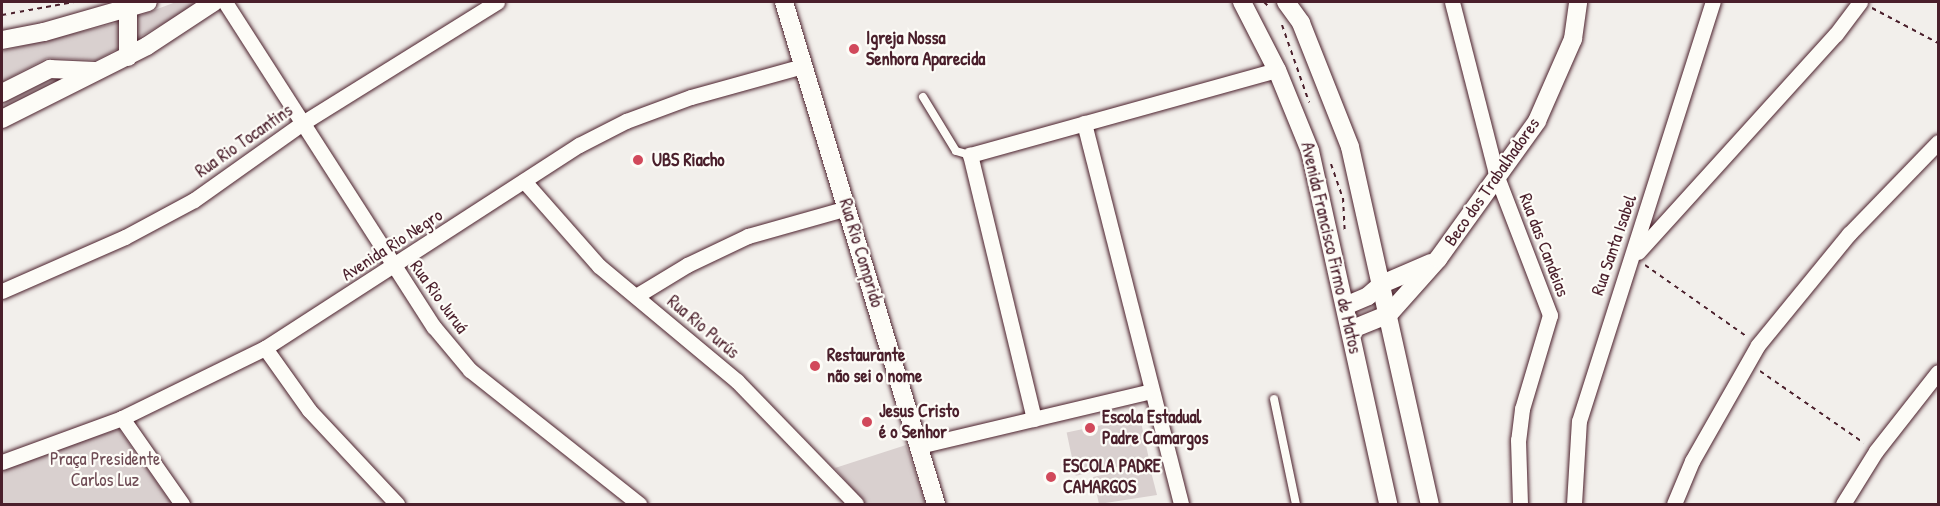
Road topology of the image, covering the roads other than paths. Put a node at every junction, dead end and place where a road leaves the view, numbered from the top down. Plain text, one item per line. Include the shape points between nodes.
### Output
1 (148, 2) edge
2 (214, 2) edge
3 (225, 2) edge
4 (497, 2) edge
5 (784, 2) edge
6 (1242, 2) edge
7 (1286, 2) edge
8 (1452, 2) edge
9 (1578, 2) edge
10 (1713, 2) edge
11 (1860, 2) edge
12 (126, 6) edge
13 (2, 40) edge
14 (128, 57) junction
15 (803, 66) junction
16 (1277, 70) junction
17 (97, 71) junction
18 (2, 93) edge
19 (923, 97) dead end
20 (2, 118) edge
21 (1084, 123) junction
22 (301, 124) junction
23 (1938, 142) edge
24 (970, 155) junction
25 (1497, 177) junction
26 (524, 181) junction
27 (847, 208) junction
28 (1634, 256) junction
29 (1438, 259) junction
30 (394, 267) junction
31 (1382, 284) junction
32 (2, 291) edge
33 (636, 296) junction
34 (1345, 306) junction
35 (1389, 314) junction
36 (1350, 330) junction
37 (265, 348) junction
38 (1938, 372) edge
39 (1152, 391) junction
40 (1274, 399) dead end
41 (123, 418) junction
42 (1035, 419) junction
43 (919, 446) junction
44 (2, 462) edge
45 (182, 504) edge
46 (397, 504) edge
47 (639, 504) edge
48 (856, 504) edge
49 (936, 504) edge
50 (1181, 504) edge
51 (1296, 504) edge
52 (1388, 504) edge
53 (1430, 504) edge
54 (1520, 504) edge
55 (1574, 504) edge
56 (1674, 504) edge
57 (1844, 504) edge

1 - 12 street
2 - 14 street
3 - 22 street, Rua Rio Juruá
4 - 22 street, Rua Rio Tocantins
5 - 15 street, Rua Rio Comprido
6 - 16 street, Avenida Francisco Firmo de Matos
7 - 31 street via 1301,23 1350,147
8 - 25 street, Rua das Candeias
9 - 25 street, Beco dos Trabalhadores via 1573,39 1537,121
10 - 28 street, Rua Santa Isabel
11 - 28 street via 1836,34
12 - 13 street
12 - 14 street
14 - 17 street
15 - 26 street, Avenida Rio Negro via 691,97 626,121
15 - 27 street, Rua Rio Comprido
16 - 21 street
16 - 34 street, Avenida Francisco Firmo de Matos via 1310,151
17 - 18 street via 50,69
17 - 20 street
19 - 24 lane via 956,151
21 - 24 street
21 - 39 street
22 - 30 street, Rua Rio Juruá
22 - 32 street, Rua Rio Tocantins via 194,201
23 - 56 street via 1849,234 1758,345 1692,462
24 - 42 street
25 - 29 street, Beco dos Trabalhadores
25 - 54 street, Rua das Candeias via 1550,315 1522,409
26 - 30 street, Avenida Rio Negro
26 - 33 street, Rua Rio Purús via 599,266
27 - 33 street via 748,236 687,265
27 - 43 street, Rua Rio Comprido
28 - 55 street, Rua Santa Isabel via 1620,286 1579,421
29 - 31 street, Beco dos Trabalhadores
29 - 35 street, Beco dos Trabalhadores
30 - 37 street, Avenida Rio Negro
30 - 47 street, Rua Rio Juruá via 434,327 470,370
31 - 34 street, Beco dos Trabalhadores via 1368,296
31 - 35 street
33 - 48 street, Rua Rio Purús via 737,381
34 - 36 street, Avenida Francisco Firmo de Matos
35 - 36 street, Beco dos Trabalhadores
35 - 53 street
36 - 52 street, Avenida Francisco Firmo de Matos
37 - 41 street, Avenida Rio Negro
37 - 46 street via 309,410
38 - 57 street via 1876,451
39 - 42 street
39 - 50 street
40 - 51 lane
41 - 44 street, Avenida Rio Negro
41 - 45 street
42 - 43 street
43 - 49 street, Rua Rio Comprido

